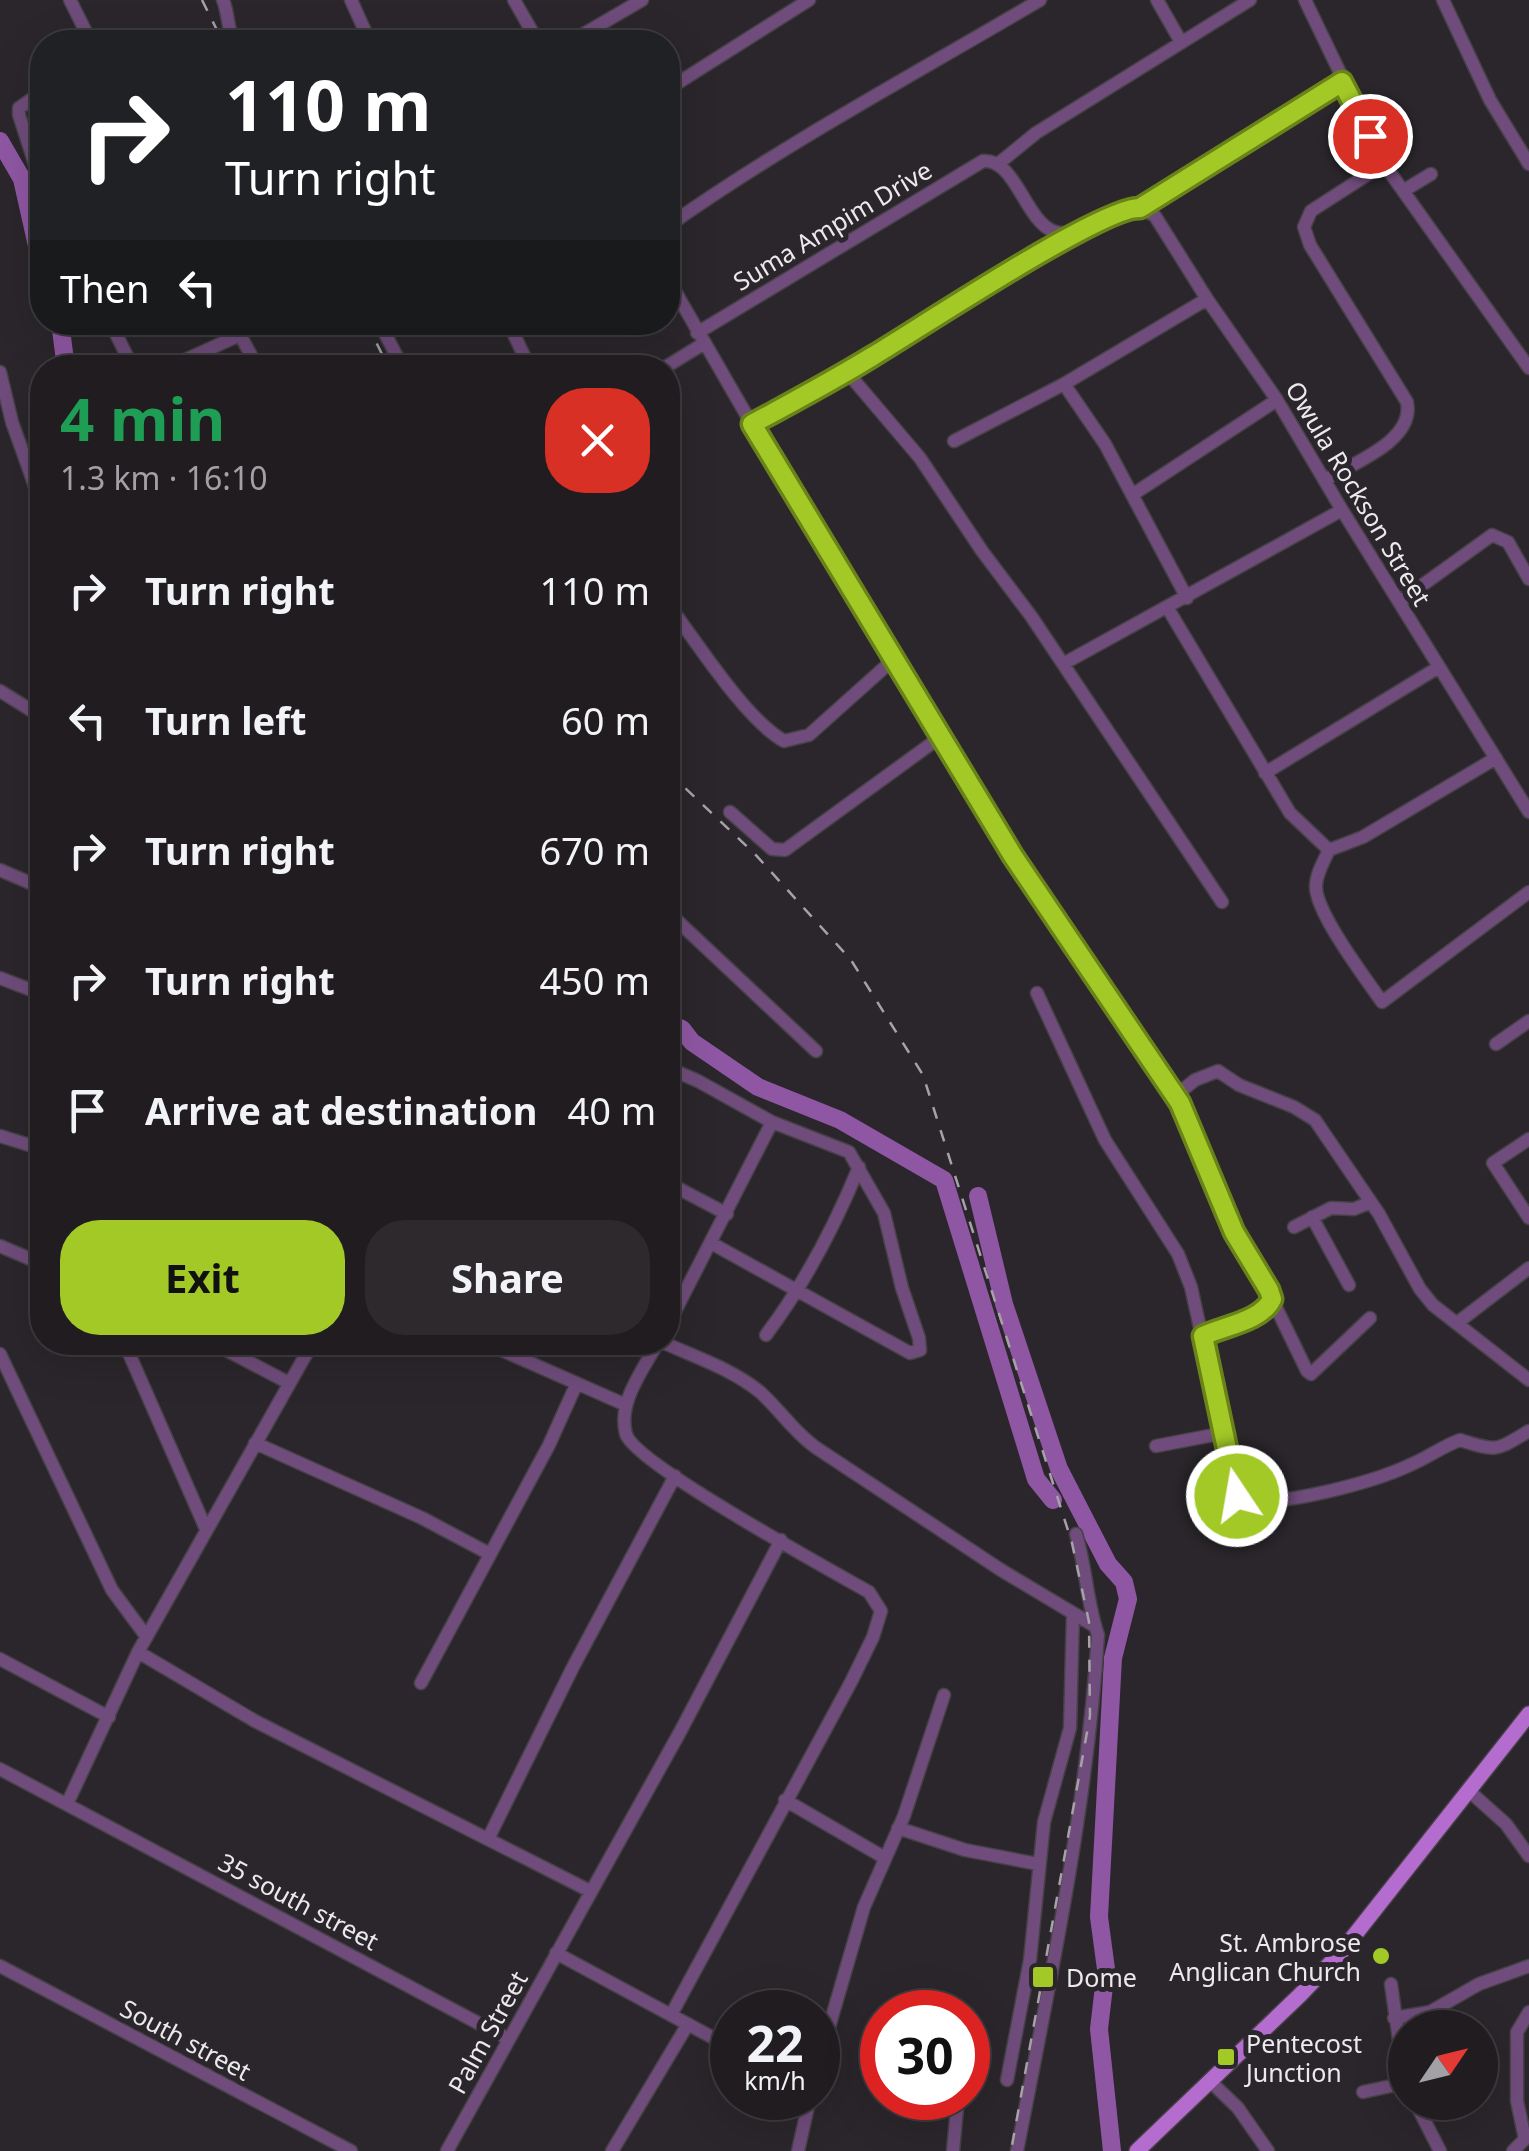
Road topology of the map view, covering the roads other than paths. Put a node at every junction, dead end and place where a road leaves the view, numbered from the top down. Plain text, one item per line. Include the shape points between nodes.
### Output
1 (70, 0) edge
2 (223, 0) edge
3 (351, 0) edge
4 (514, 0) edge
5 (642, 0) edge
6 (808, 0) edge
7 (1040, 0) edge
8 (1157, 0) edge
9 (1250, 0) edge
10 (1305, 0) edge
11 (1443, 0) edge
12 (85, 30) edge
13 (228, 30) edge
14 (365, 30) edge
15 (531, 30) edge
16 (591, 30) edge
17 (1181, 42) junction
18 (680, 82) edge
19 (1342, 82) junction
20 (30, 99) edge
21 (30, 149) edge
22 (995, 162) junction
23 (1384, 164) junction
24 (1529, 164) edge
25 (1431, 174) dead end
26 (1403, 191) junction
27 (1140, 208) junction
28 (680, 217) edge
29 (1076, 234) junction
30 (1207, 299) junction
31 (680, 301) edge
32 (225, 335) edge
33 (700, 338) junction
34 (190, 355) edge
35 (680, 355) edge
36 (1529, 368) edge
37 (0, 372) edge
38 (847, 372) junction
39 (1064, 384) junction
40 (1277, 400) junction
41 (752, 424) junction
42 (954, 441) dead end
43 (30, 472) edge
44 (1325, 480) junction
45 (1132, 495) junction
46 (1342, 510) junction
47 (1529, 580) edge
48 (1186, 598) junction
49 (1399, 602) junction
50 (1167, 607) junction
51 (680, 620) edge
52 (895, 658) junction
53 (1062, 664) junction
54 (1440, 667) junction
55 (0, 690) edge
56 (30, 709) edge
57 (940, 738) junction
58 (1496, 758) junction
59 (1266, 773) junction
60 (730, 812) dead end
61 (1529, 812) edge
62 (1330, 850) junction
63 (0, 870) edge
64 (30, 883) edge
65 (1529, 892) edge
66 (1222, 902) dead end
67 (680, 923) edge
68 (0, 978) edge
69 (30, 989) edge
70 (1037, 994) dead end
71 (1529, 1021) edge
72 (1496, 1044) dead end
73 (816, 1051) dead end
74 (680, 1073) edge
75 (1175, 1096) junction
76 (772, 1122) junction
77 (0, 1136) edge
78 (1529, 1139) edge
79 (30, 1145) edge
80 (860, 1168) junction
81 (680, 1189) edge
82 (1372, 1202) junction
83 (727, 1214) junction
84 (1312, 1218) junction
85 (1529, 1218) edge
86 (1294, 1227) dead end
87 (711, 1243) junction
88 (0, 1246) edge
89 (30, 1259) edge
90 (1529, 1268) edge
91 (1349, 1285) dead end
92 (680, 1290) edge
93 (798, 1291) junction
94 (1272, 1299) junction
95 (1370, 1318) dead end
96 (1457, 1323) junction
97 (766, 1335) dead end
98 (1203, 1336) junction
99 (680, 1351) edge
100 (0, 1354) edge
101 (130, 1355) edge
102 (235, 1355) edge
103 (306, 1355) edge
104 (511, 1355) edge
105 (653, 1355) edge
106 (1529, 1380) edge
107 (289, 1384) junction
108 (576, 1385) junction
109 (626, 1405) junction
110 (1529, 1430) edge
111 (1224, 1434) junction
112 (254, 1444) junction
113 (1156, 1446) dead end
114 (674, 1476) junction
115 (206, 1529) junction
116 (1076, 1534) dead end
117 (781, 1540) junction
118 (488, 1553) junction
119 (1072, 1612) junction
120 (1093, 1625) junction
121 (146, 1636) junction
122 (138, 1652) junction
123 (0, 1660) edge
124 (421, 1682) dead end
125 (944, 1696) dead end
126 (1529, 1714) edge
127 (109, 1717) junction
128 (0, 1769) edge
129 (1468, 1790) junction
130 (786, 1800) junction
131 (67, 1804) junction
132 (898, 1828) junction
133 (488, 1838) junction
134 (1529, 1856) edge
135 (886, 1858) junction
136 (1038, 1864) junction
137 (590, 1891) junction
138 (556, 1953) junction
139 (0, 1966) edge
140 (1529, 1966) edge
141 (1392, 1984) dead end
142 (840, 1990) edge
143 (1394, 2010) edge
144 (1434, 2010) edge
145 (1529, 2012) edge
146 (671, 2015) junction
147 (688, 2024) junction
148 (710, 2036) edge
149 (508, 2039) junction
150 (1007, 2080) dead end
151 (1211, 2082) junction
152 (1388, 2086) edge
153 (1363, 2092) dead end
154 (805, 2120) edge
155 (956, 2120) edge
156 (1424, 2120) edge
157 (1144, 2148) edge
158 (351, 2151) edge
159 (447, 2151) edge
160 (612, 2151) edge
161 (798, 2151) edge
162 (953, 2151) edge
163 (1017, 2151) edge
164 (1268, 2151) edge
165 (1440, 2151) edge
166 (1513, 2151) edge

1 - 12 street
2 - 13 street
3 - 14 street
4 - 15 street
5 - 16 street
6 - 18 street
7 - 28 street
8 - 17 street
9 - 17 street, Suma Ampim Drive
10 - 19 street
11 - 24 street
17 - 22 street, Suma Ampim Drive
19 - 23 street
19 - 27 street
20 - 21 street via 19,108
22 - 29 street via 1042,225
22 - 33 street, Suma Ampim Drive via 982,161
23 - 26 street
23 - 44 street via 1311,211 1304,227 1410,412 1400,433
25 - 26 street
26 - 36 street
27 - 29 street via 1120,210
27 - 30 street, Owula Rockson Street via 1155,216
29 - 38 street
30 - 39 street
30 - 40 street, Owula Rockson Street
31 - 33 street
32 - 34 street
33 - 35 street, Suma Ampim Drive
33 - 41 street
37 - 43 street
38 - 41 street
38 - 53 street via 920,458
39 - 42 street
39 - 45 street
40 - 44 street, Owula Rockson Street
40 - 45 street
41 - 52 street
44 - 46 street, Owula Rockson Street
45 - 48 street
46 - 48 street
46 - 49 street, Owula Rockson Street
47 - 49 street via 1508,542 1492,535
48 - 50 street
49 - 54 street, Owula Rockson Street
50 - 53 street
50 - 59 street
51 - 52 street via 735,692 784,741 808,735
52 - 57 street
53 - 66 street
54 - 58 street, Owula Rockson Street
54 - 59 street
55 - 56 street
57 - 60 street via 785,850 772,849
57 - 75 street
58 - 61 street, Owula Rockson Street
58 - 62 street
59 - 62 street via 1290,813
62 - 65 street via 1317,895 1382,1002
63 - 64 street
67 - 73 street
68 - 69 street
70 - 98 street via 1105,1140 1178,1254
71 - 72 street
74 - 76 street
75 - 82 street via 1218,1071 1294,1107 1314,1120
75 - 94 street via 1234,1232
76 - 80 street via 849,1152
76 - 83 street
77 - 79 street
78 - 85 street via 1493,1163
80 - 93 street
80 - 93 street via 884,1213 920,1350 910,1353
81 - 83 street
82 - 84 street via 1330,1208
82 - 96 street via 1420,1289
83 - 87 street
84 - 86 street
84 - 91 street
87 - 92 street
87 - 93 street
88 - 89 street
90 - 96 street
93 - 97 street
94 - 95 street via 1311,1374
94 - 98 street via 1256,1316
96 - 106 street
98 - 111 street
99 - 119 street via 742,1378 815,1447
100 - 121 street via 112,1590
101 - 115 street
102 - 107 street
103 - 107 street
104 - 108 street
105 - 109 street
107 - 112 street
108 - 109 street
108 - 118 street
109 - 114 street via 627,1440
110 - 111 street via 1496,1449 1460,1440 1359,1482 1247,1502 1237,1496
111 - 113 street
112 - 115 street
112 - 118 street
114 - 117 street
114 - 133 street
115 - 121 street
116 - 120 street
117 - 130 street via 870,1592 881,1611 852,1682
117 - 137 street
118 - 124 street
119 - 120 street
119 - 136 street via 1070,1728
120 - 163 street via 1096,1672 1085,1767
121 - 122 street
122 - 127 street
122 - 133 street via 254,1721
123 - 127 street
125 - 132 street
126 - 129 main road
127 - 131 street
128 - 131 street, 35 south street
129 - 134 street
129 - 151 main road via 1342,1951
130 - 135 street
130 - 146 street
131 - 149 street, 35 south street
132 - 135 street
132 - 136 street
133 - 137 street
135 - 142 street
136 - 150 street via 1030,1960
137 - 138 street
138 - 146 street, Palm Street
138 - 149 street, Palm Street
139 - 158 street, South street
140 - 144 street
141 - 143 street
145 - 166 street via 1517,2032 1517,2101 1525,2139
146 - 147 street, Palm Street
147 - 148 street, Palm Street
147 - 160 street
149 - 159 street, Palm Street
151 - 157 main road
151 - 164 street
152 - 153 street
154 - 161 street
155 - 162 street
156 - 165 street

